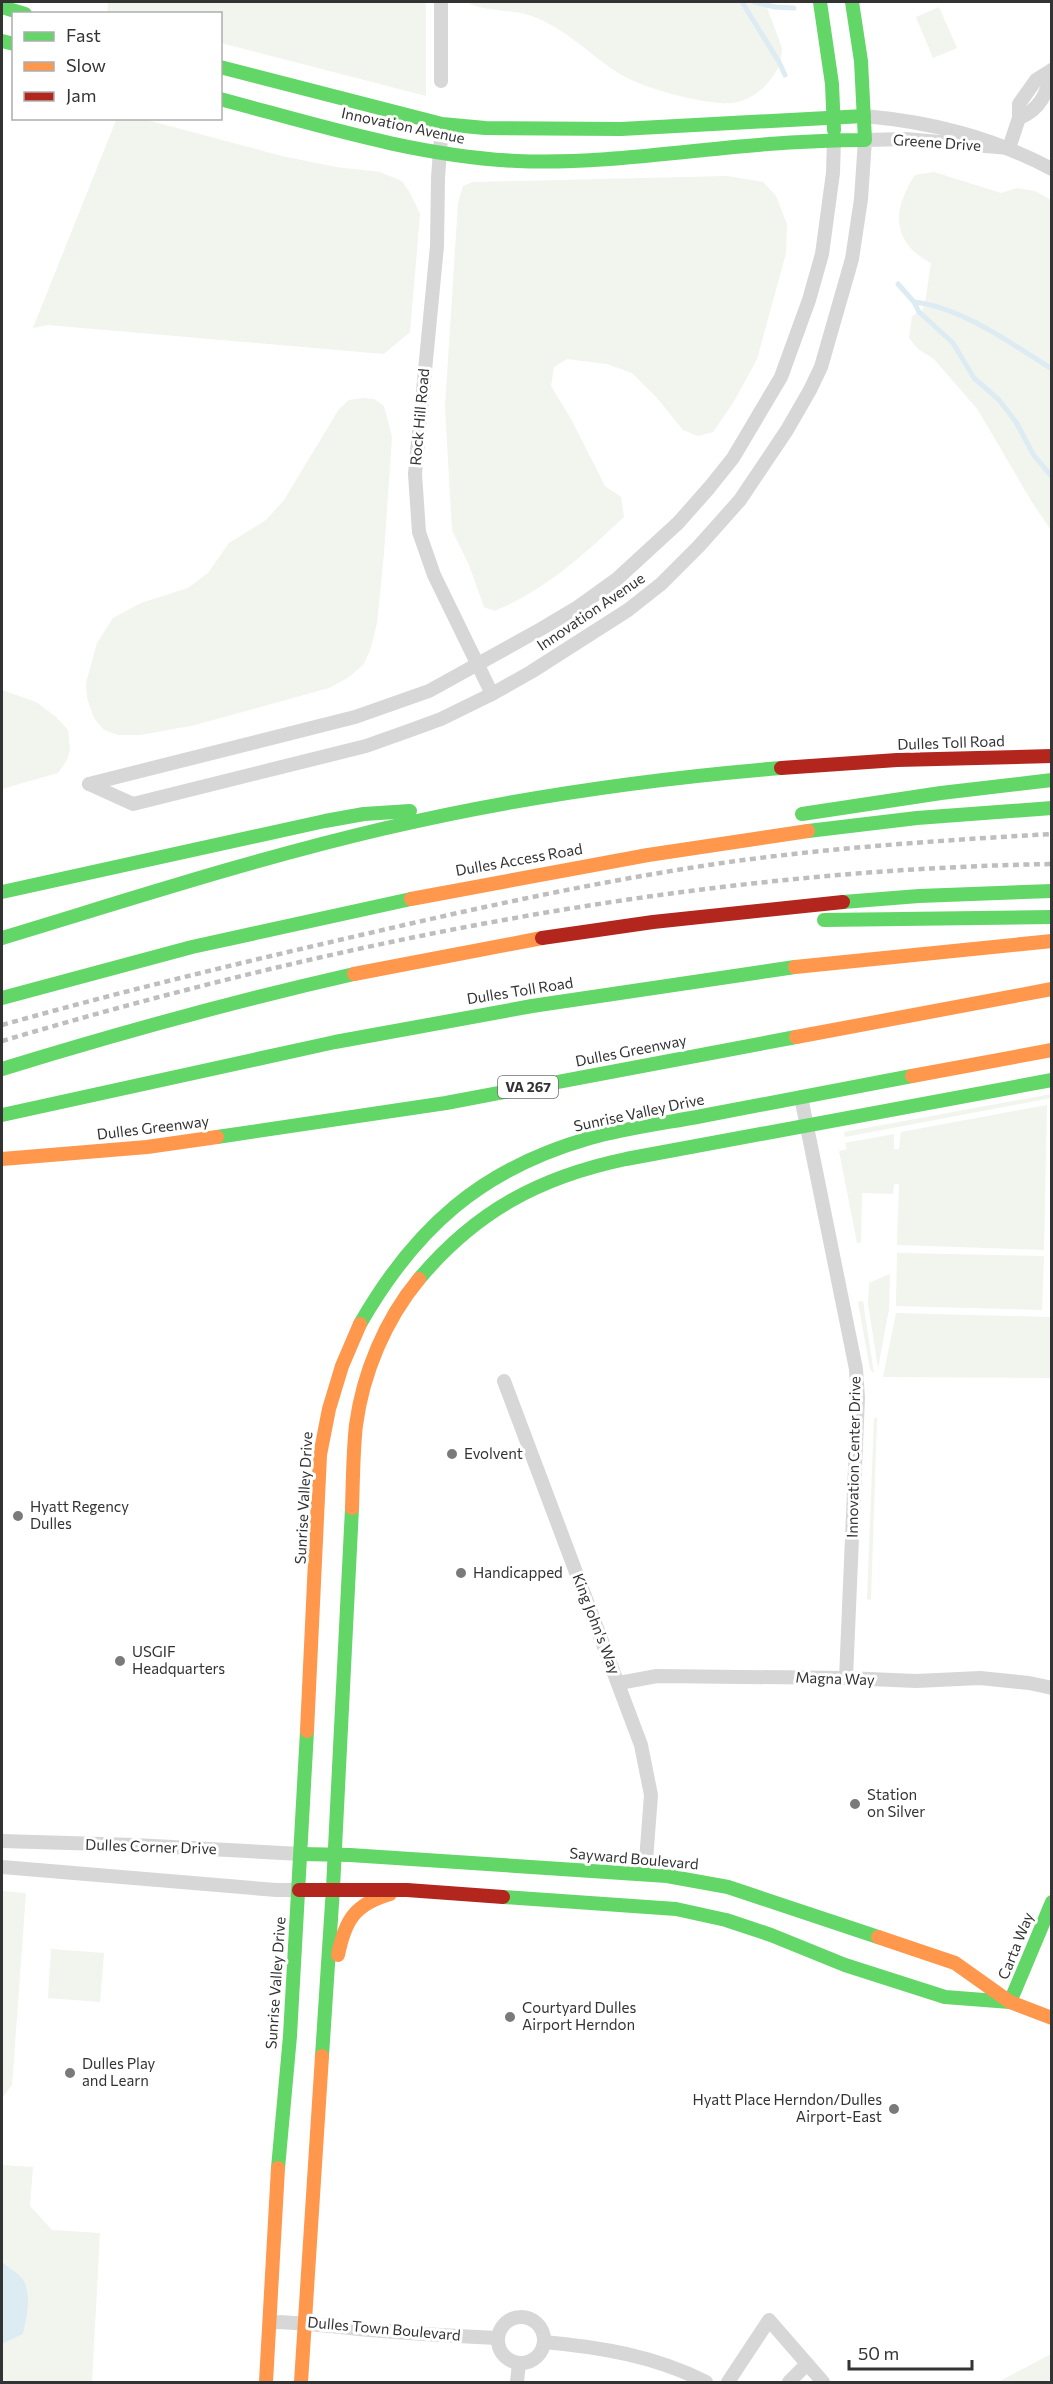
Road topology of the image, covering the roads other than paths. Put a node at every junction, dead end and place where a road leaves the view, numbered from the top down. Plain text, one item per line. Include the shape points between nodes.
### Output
1 (441, 2) edge
2 (820, 2) edge
3 (852, 2) edge
4 (2, 7) edge
5 (18, 12) edge
6 (222, 68) edge
7 (1052, 70) edge
8 (441, 81) dead end
9 (222, 100) edge
10 (864, 116) junction
11 (834, 117) junction
12 (442, 124) junction
13 (834, 140) junction
14 (865, 140) junction
15 (1009, 148) junction
16 (439, 153) junction
17 (1052, 169) edge
18 (477, 667) junction
19 (492, 694) junction
20 (1052, 756) edge
21 (1052, 780) edge
22 (494, 806) junction
23 (1052, 808) edge
24 (794, 816) dead end
25 (535, 862) dead end
26 (445, 891) junction
27 (1052, 891) edge
28 (2, 892) edge
29 (1052, 917) edge
30 (813, 920) dead end
31 (784, 922) dead end
32 (614, 928) junction
33 (2, 938) edge
34 (1052, 941) edge
35 (1052, 989) edge
36 (2, 998) edge
37 (1052, 1050) edge
38 (2, 1070) edge
39 (1052, 1080) edge
40 (99, 1095) junction
41 (801, 1097) junction
42 (2, 1115) edge
43 (807, 1126) junction
44 (15, 1127) dead end
45 (2, 1159) edge
46 (504, 1381) dead end
47 (846, 1678) junction
48 (619, 1683) junction
49 (1052, 1688) edge
50 (2, 1841) edge
51 (301, 1854) junction
52 (334, 1854) junction
53 (2, 1867) edge
54 (645, 1874) junction
55 (333, 1888) junction
56 (299, 1890) junction
57 (407, 1890) junction
58 (1052, 1902) edge
59 (1010, 2002) junction
60 (1052, 2018) edge
61 (325, 2025) junction
62 (270, 2322) junction
63 (306, 2322) junction
64 (497, 2338) junction
65 (544, 2342) junction
66 (519, 2363) junction
67 (807, 2364) junction
68 (266, 2382) edge
69 (301, 2382) edge
70 (517, 2382) edge
71 (706, 2382) edge
72 (728, 2382) edge
73 (789, 2382) edge
74 (823, 2382) edge

1 - 8 street
2 - 11 main road, Innovation Avenue
3 - 10 main road, Innovation Avenue
4 - 5 main road
6 - 12 main road, Innovation Avenue
7 - 15 street via 1048,90 1033,112 1019,118
9 - 16 main road, Innovation Avenue via 356,136
10 - 11 main road, Innovation Avenue
10 - 14 main road, Innovation Avenue
10 - 15 street, Greene Drive via 930,124
11 - 12 main road, Innovation Avenue via 621,129
11 - 13 main road, Innovation Avenue
12 - 16 street, Rock Hill Road
13 - 14 main road, Innovation Avenue
13 - 16 main road, Innovation Avenue via 579,160 518,161
13 - 18 street, Innovation Avenue via 822,254 809,300 781,377 733,458 678,523 617,579
14 - 15 street, Greene Drive via 905,139
14 - 19 street, Innovation Avenue via 858,226 837,315 810,390 767,461 740,500 661,584 582,640
15 - 17 street, Greene Drive
16 - 18 street, Rock Hill Road via 437,246 415,474 418,532
18 - 19 street, Rock Hill Road
18 - 19 street, Innovation Avenue via 392,706 89,784 133,804 366,746 441,719
20 - 22 main road, Dulles Toll Road via 853,763 734,773
21 - 24 main road via 940,792
22 - 28 main road via 364,814
22 - 33 main road via 309,848
23 - 26 main road, Dulles Access Road via 801,831
25 - 26 main road
26 - 36 main road, Dulles Access Road via 227,938
27 - 32 main road via 807,905
29 - 30 main road
31 - 32 main road via 731,927
32 - 38 main road via 436,958 260,996 143,1025
34 - 40 main road, Dulles Toll Road via 805,966 553,1002 335,1042
35 - 45 main road, Dulles Greenway / VA 267 via 423,1107 147,1147
37 - 41 main road, Sunrise Valley Drive
39 - 43 main road
40 - 42 main road, Dulles Toll Road
40 - 44 main road
41 - 43 street, Innovation Center Drive
41 - 51 main road, Sunrise Valley Drive via 592,1137 517,1165 488,1181 435,1222 379,1289 346,1353 323,1432
43 - 47 street, Innovation Center Drive via 856,1369
43 - 52 main road via 601,1164 540,1184 472,1226 427,1269 395,1314 371,1364 356,1426
46 - 48 street, King John's Way
47 - 48 street, Magna Way via 657,1676
47 - 49 street, Magna Way via 980,1678
48 - 54 street, King John's Way via 649,1778
50 - 51 street, Dulles Corner Drive
51 - 52 main road, Sayward Boulevard
51 - 56 main road, Sunrise Valley Drive
52 - 54 main road, Sayward Boulevard
52 - 55 main road
53 - 56 street, Dulles Corner Drive
54 - 59 main road, Sayward Boulevard via 728,1887 954,1963
55 - 56 main road, Sayward Boulevard
55 - 57 main road, Sayward Boulevard
55 - 61 main road
56 - 62 main road, Sunrise Valley Drive
57 - 59 main road, Sayward Boulevard via 702,1914 945,1997
57 - 61 main road via 361,1905 346,1923
58 - 59 main road, Carta Way
59 - 60 main road, Sayward Boulevard
61 - 63 main road
62 - 63 street, Dulles Town Boulevard
62 - 68 main road, Sunrise Valley Drive
63 - 64 street, Dulles Town Boulevard
63 - 69 main road
64 - 65 street via 503,2324 523,2316 536,2322
64 - 66 street via 501,2352
65 - 66 street via 538,2355
65 - 71 street via 626,2353
66 - 70 street
67 - 72 street via 769,2320
67 - 73 street
67 - 74 street

